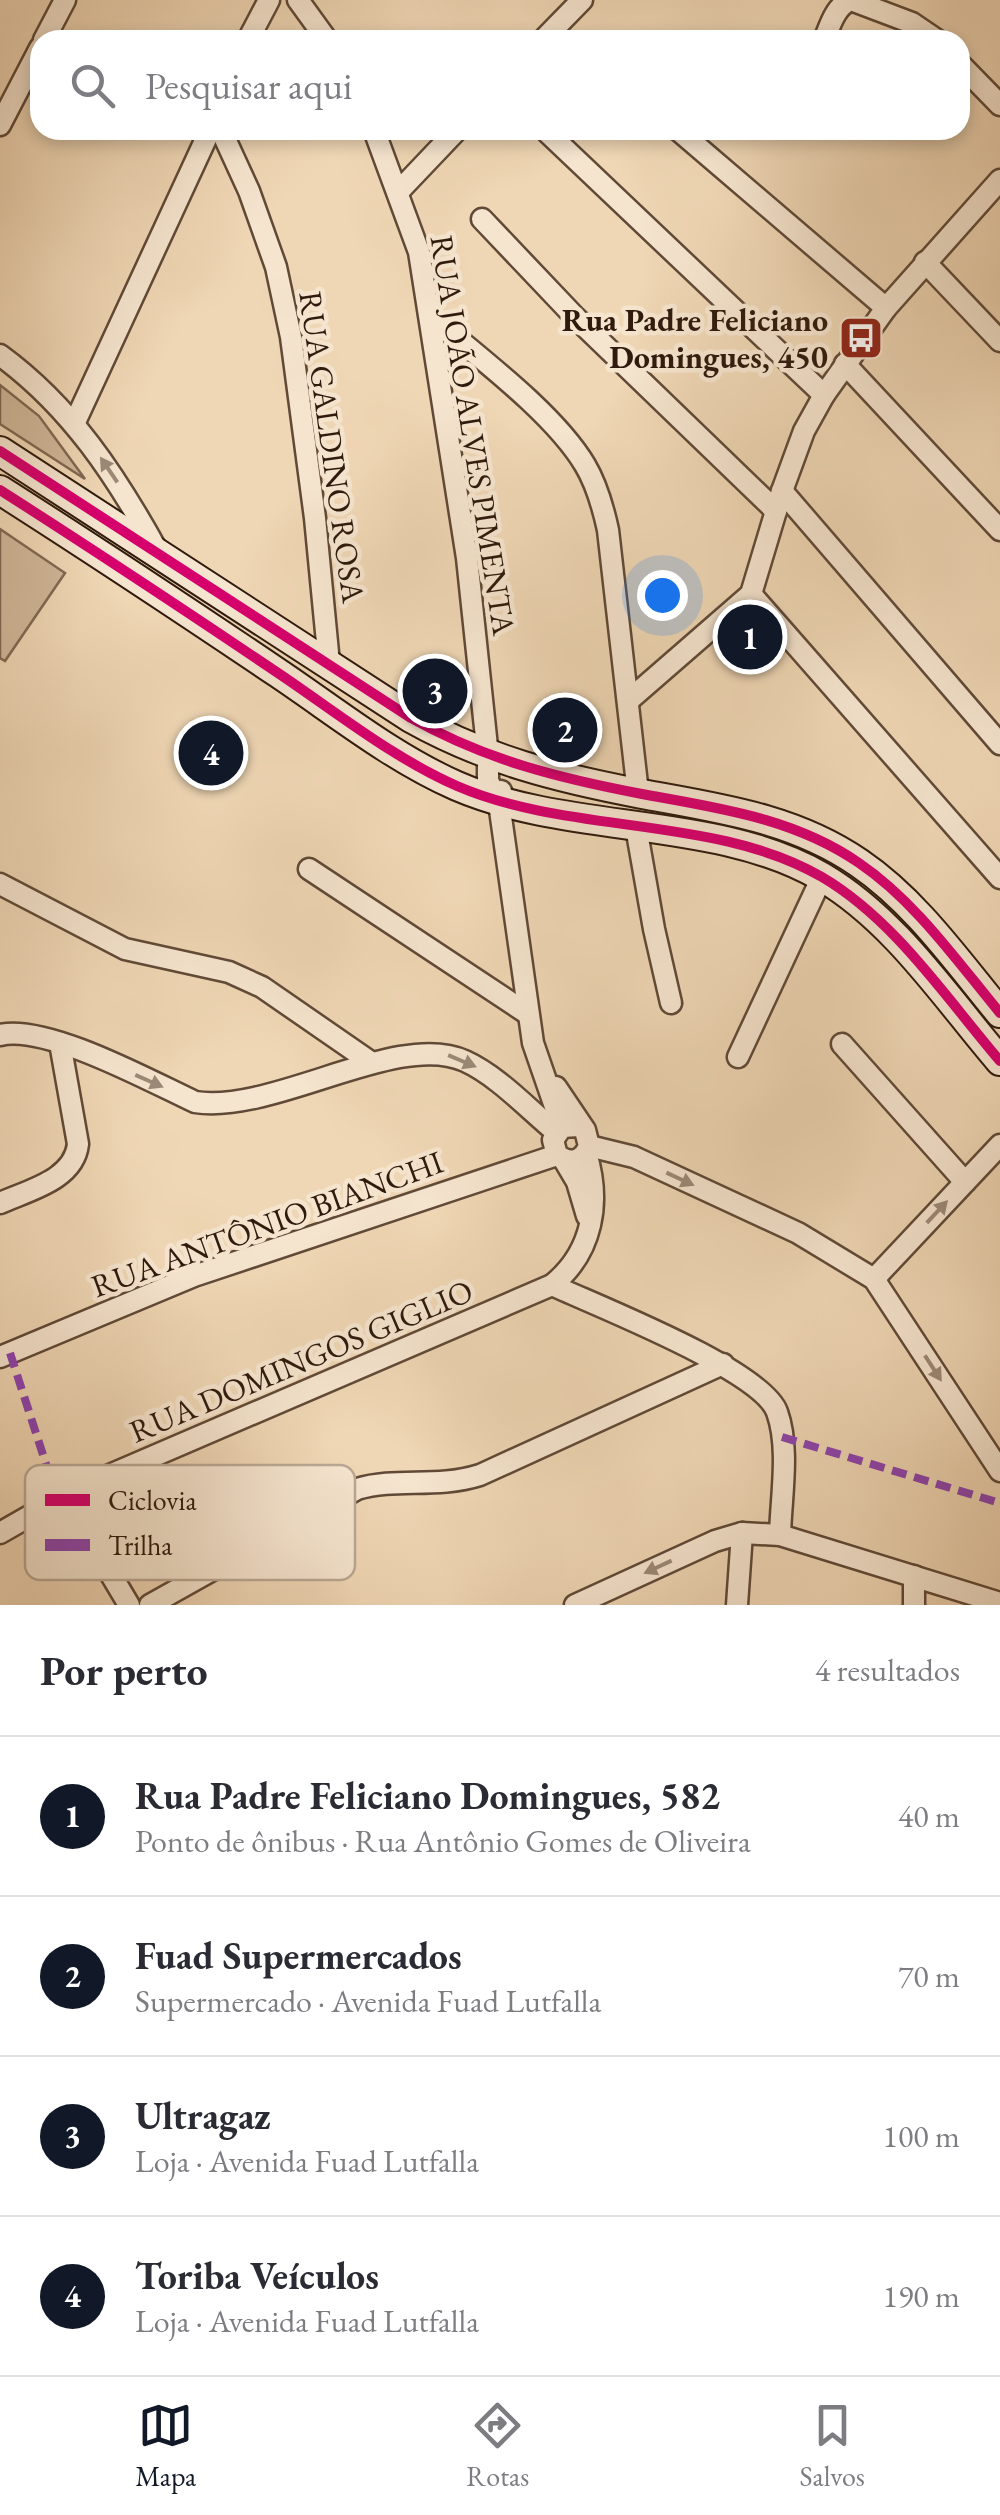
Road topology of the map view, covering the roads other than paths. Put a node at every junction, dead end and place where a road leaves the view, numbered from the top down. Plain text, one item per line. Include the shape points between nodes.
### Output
1 (65, 0) edge
2 (269, 0) edge
3 (298, 0) edge
4 (582, 0) edge
5 (49, 30) edge
6 (253, 30) edge
7 (320, 30) edge
8 (553, 30) edge
9 (829, 30) edge
10 (922, 30) edge
11 (30, 67) edge
12 (970, 74) edge
13 (1000, 105) edge
14 (0, 125) edge
15 (205, 140) edge
16 (226, 140) edge
17 (378, 140) edge
18 (447, 140) edge
19 (555, 140) edge
20 (689, 140) edge
21 (1000, 180) edge
22 (399, 191) junction
23 (482, 220) dead end
24 (925, 262) junction
25 (886, 308) junction
26 (430, 316) junction
27 (1000, 341) edge
28 (0, 356) edge
29 (845, 364) junction
30 (824, 395) junction
31 (75, 422) junction
32 (0, 451) edge
33 (0, 490) edge
34 (779, 501) junction
35 (1000, 530) edge
36 (159, 554) junction
37 (751, 594) junction
38 (329, 664) junction
39 (628, 702) junction
40 (1000, 744) edge
41 (488, 756) junction
42 (638, 793) junction
43 (500, 803) junction
44 (636, 827) junction
45 (310, 869) dead end
46 (822, 877) junction
47 (1000, 878) edge
48 (0, 884) edge
49 (671, 1003) dead end
50 (1000, 1012) edge
51 (528, 1014) junction
52 (0, 1035) edge
53 (60, 1043) junction
54 (533, 1043) junction
55 (842, 1044) dead end
56 (738, 1057) dead end
57 (1000, 1061) edge
58 (372, 1064) junction
59 (559, 1129) junction
60 (587, 1143) junction
61 (1000, 1146) edge
62 (560, 1158) junction
63 (965, 1182) junction
64 (0, 1204) edge
65 (589, 1233) junction
66 (874, 1279) junction
67 (552, 1285) junction
68 (0, 1357) edge
69 (722, 1364) junction
70 (133, 1465) edge
71 (1000, 1471) edge
72 (355, 1490) edge
73 (25, 1519) edge
74 (742, 1532) junction
75 (0, 1533) edge
76 (780, 1535) junction
77 (914, 1576) junction
78 (114, 1580) edge
79 (194, 1580) edge
80 (1000, 1603) edge
81 (129, 1605) edge
82 (150, 1605) edge
83 (575, 1605) edge
84 (737, 1605) edge
85 (914, 1605) edge

1 - 5 street
2 - 6 street
3 - 7 street
4 - 8 street
9 - 10 street via 851,0
11 - 14 street
12 - 13 street
15 - 31 street
16 - 38 street, RUA GALDINO ROSA via 276,266 291,337
17 - 22 street, RUA JOÃO ALVES PIMENTA
18 - 22 street
19 - 30 street
20 - 25 street
21 - 24 street
22 - 26 street, RUA JOÃO ALVES PIMENTA
23 - 34 street via 575,317
24 - 25 street
24 - 27 street
25 - 29 street
26 - 39 street via 498,373 585,465 608,530
26 - 41 street, RUA JOÃO ALVES PIMENTA via 467,558
28 - 31 street
29 - 30 street
29 - 35 street
30 - 34 street
36 -> 31 street
32 - 36 main road
33 - 43 main road via 419,766
34 - 37 street
34 - 40 street
36 - 38 main road
37 - 39 street
37 - 47 street
38 - 41 main road via 411,718
39 - 42 street
41 - 42 main road
41 - 43 street, RUA JOÃO ALVES PIMENTA via 499,778
42 - 50 main road via 788,826 858,862 891,888
43 - 44 main road
43 - 51 street, RUA JOÃO ALVES PIMENTA
44 - 46 main road via 777,856
44 - 49 street
45 - 51 street
46 - 56 street
46 - 57 main road via 876,917
48 - 58 street via 125,949 229,972 262,987
51 - 54 street, RUA JOÃO ALVES PIMENTA
52 - 53 street via 19,1032
53 -> 58 street via 194,1102 216,1105
53 - 64 street via 76,1156 63,1174
54 - 59 street, RUA JOÃO ALVES PIMENTA
54 - 60 street, RUA JOÃO ALVES PIMENTA
55 - 63 street
58 -> 59 street via 431,1054 465,1061
59 - 60 street via 578,1126
59 - 62 street, RUA JOÃO ALVES PIMENTA via 552,1140
60 - 62 street, RUA ANTÔNIO BIANCHI via 572,1162
60 - 65 street, RUA DOMINGOS GIGLIO via 594,1194
60 -> 66 street via 634,1157 781,1226
61 - 63 street
62 - 65 street via 577,1182
62 - 68 street, RUA ANTÔNIO BIANCHI via 194,1276
66 -> 63 street
65 - 67 street, RUA DOMINGOS GIGLIO via 570,1271
66 -> 71 street
67 - 69 street
67 - 70 street, RUA DOMINGOS GIGLIO
69 - 72 street via 452,1484
69 - 76 street via 760,1388 778,1414
73 - 75 street, RUA DOMINGOS GIGLIO
74 - 76 street
74 -> 83 street
74 - 84 street
76 - 77 street
77 - 80 street
77 - 85 street
78 - 81 street
79 - 82 street

